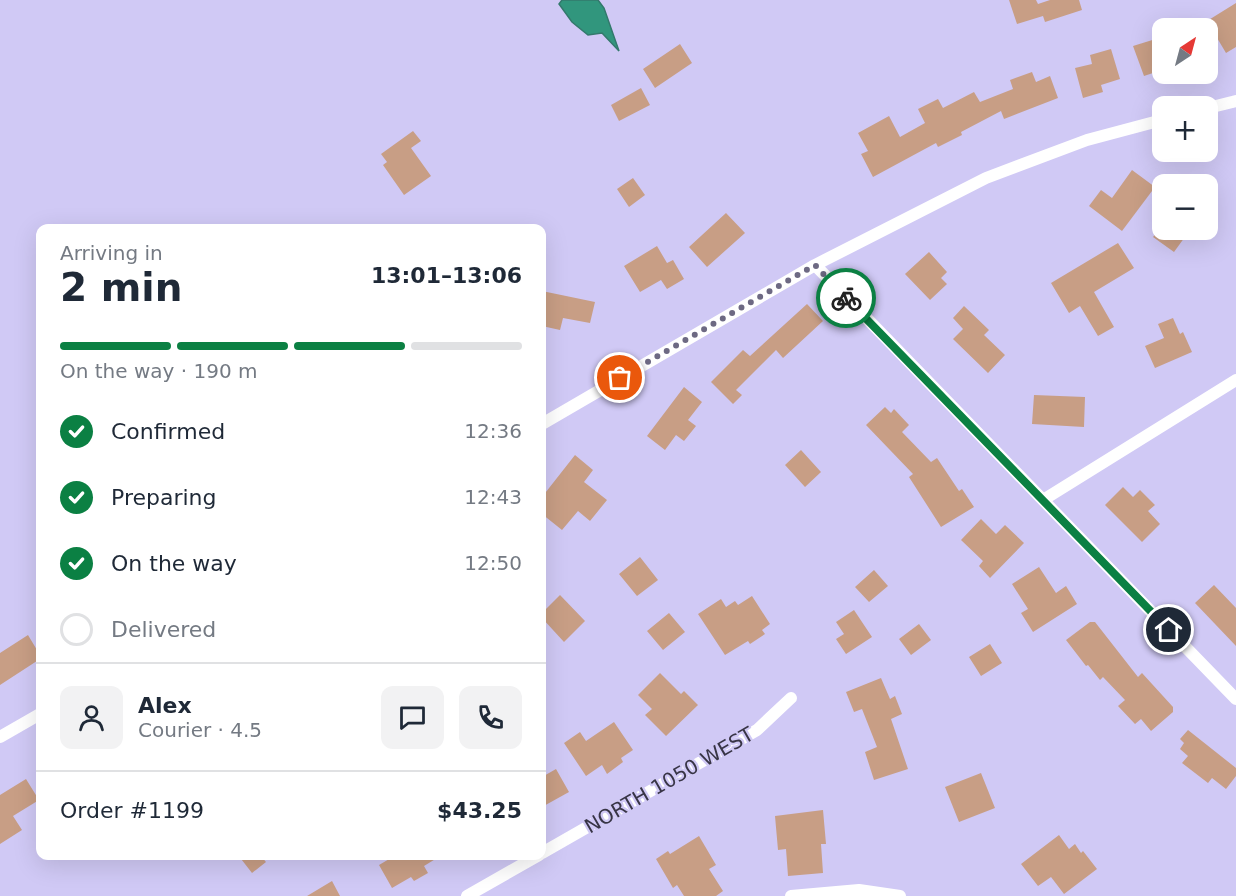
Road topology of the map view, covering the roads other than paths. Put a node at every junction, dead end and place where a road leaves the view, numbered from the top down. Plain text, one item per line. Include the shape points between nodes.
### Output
1 (1236, 101) edge
2 (1218, 106) edge
3 (1152, 123) edge
4 (815, 265) junction
5 (1236, 380) edge
6 (546, 422) edge
7 (1042, 500) junction
8 (1235, 696) edge
9 (791, 698) dead end
10 (36, 716) edge
11 (0, 737) edge
12 (546, 851) edge
13 (530, 860) edge
14 (467, 896) edge
15 (791, 896) edge
16 (900, 896) edge

1 - 2 street
3 - 4 street via 1087,140 986,178
4 - 6 street
4 - 7 street
5 - 7 street
7 - 8 street
9 - 12 street, NORTH 1050 WEST via 756,730
10 - 11 street
13 - 14 street, NORTH 1050 WEST
15 - 16 street via 859,890

